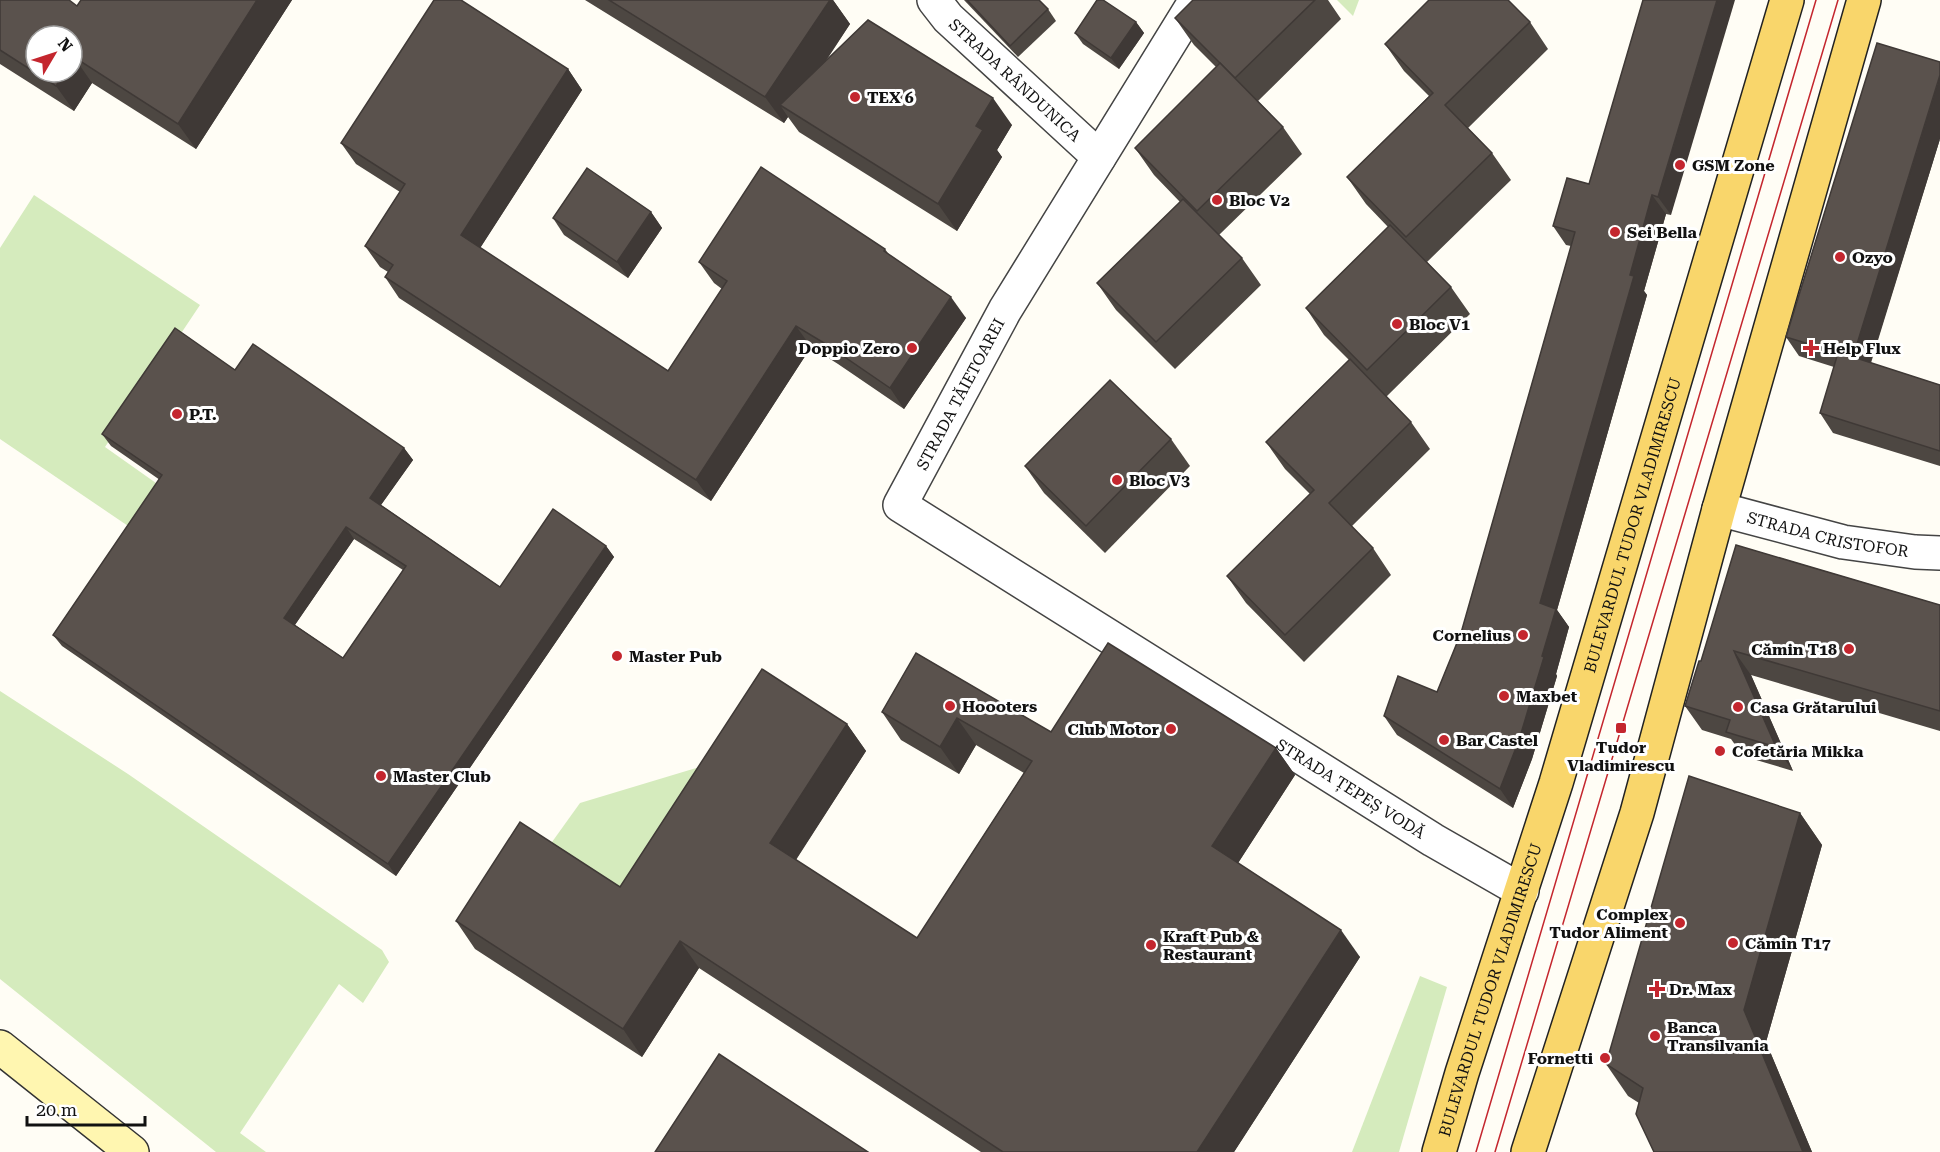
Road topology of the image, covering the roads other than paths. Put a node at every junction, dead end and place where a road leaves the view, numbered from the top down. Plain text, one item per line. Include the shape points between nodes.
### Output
1 (934, 0) edge
2 (1196, 0) edge
3 (1787, 0) edge
4 (1864, 0) edge
5 (1099, 157) junction
6 (1719, 510) junction
7 (1940, 553) edge
8 (1181, 682) joint
9 (1522, 891) junction
10 (0, 1047) edge
11 (132, 1152) edge
12 (1439, 1152) edge
13 (1528, 1152) edge

1 - 5 street, STRADA RÂNDUNICA via 948,18
2 - 5 street, STRADA TĂIETOAREI
3 - 9 main road, BULEVARDUL TUDOR VLADIMIRESCU
4 - 6 main road
5 - 8 street, STRADA TĂIETOAREI via 1005,310 900,505
6 - 7 street, STRADA CRISTOFOR via 1843,542
6 - 13 main road via 1637,813
8 - 9 street, STRADA ȚEPEȘ VODĂ via 1433,840
9 - 12 main road, BULEVARDUL TUDOR VLADIMIRESCU
10 - 11 main road

